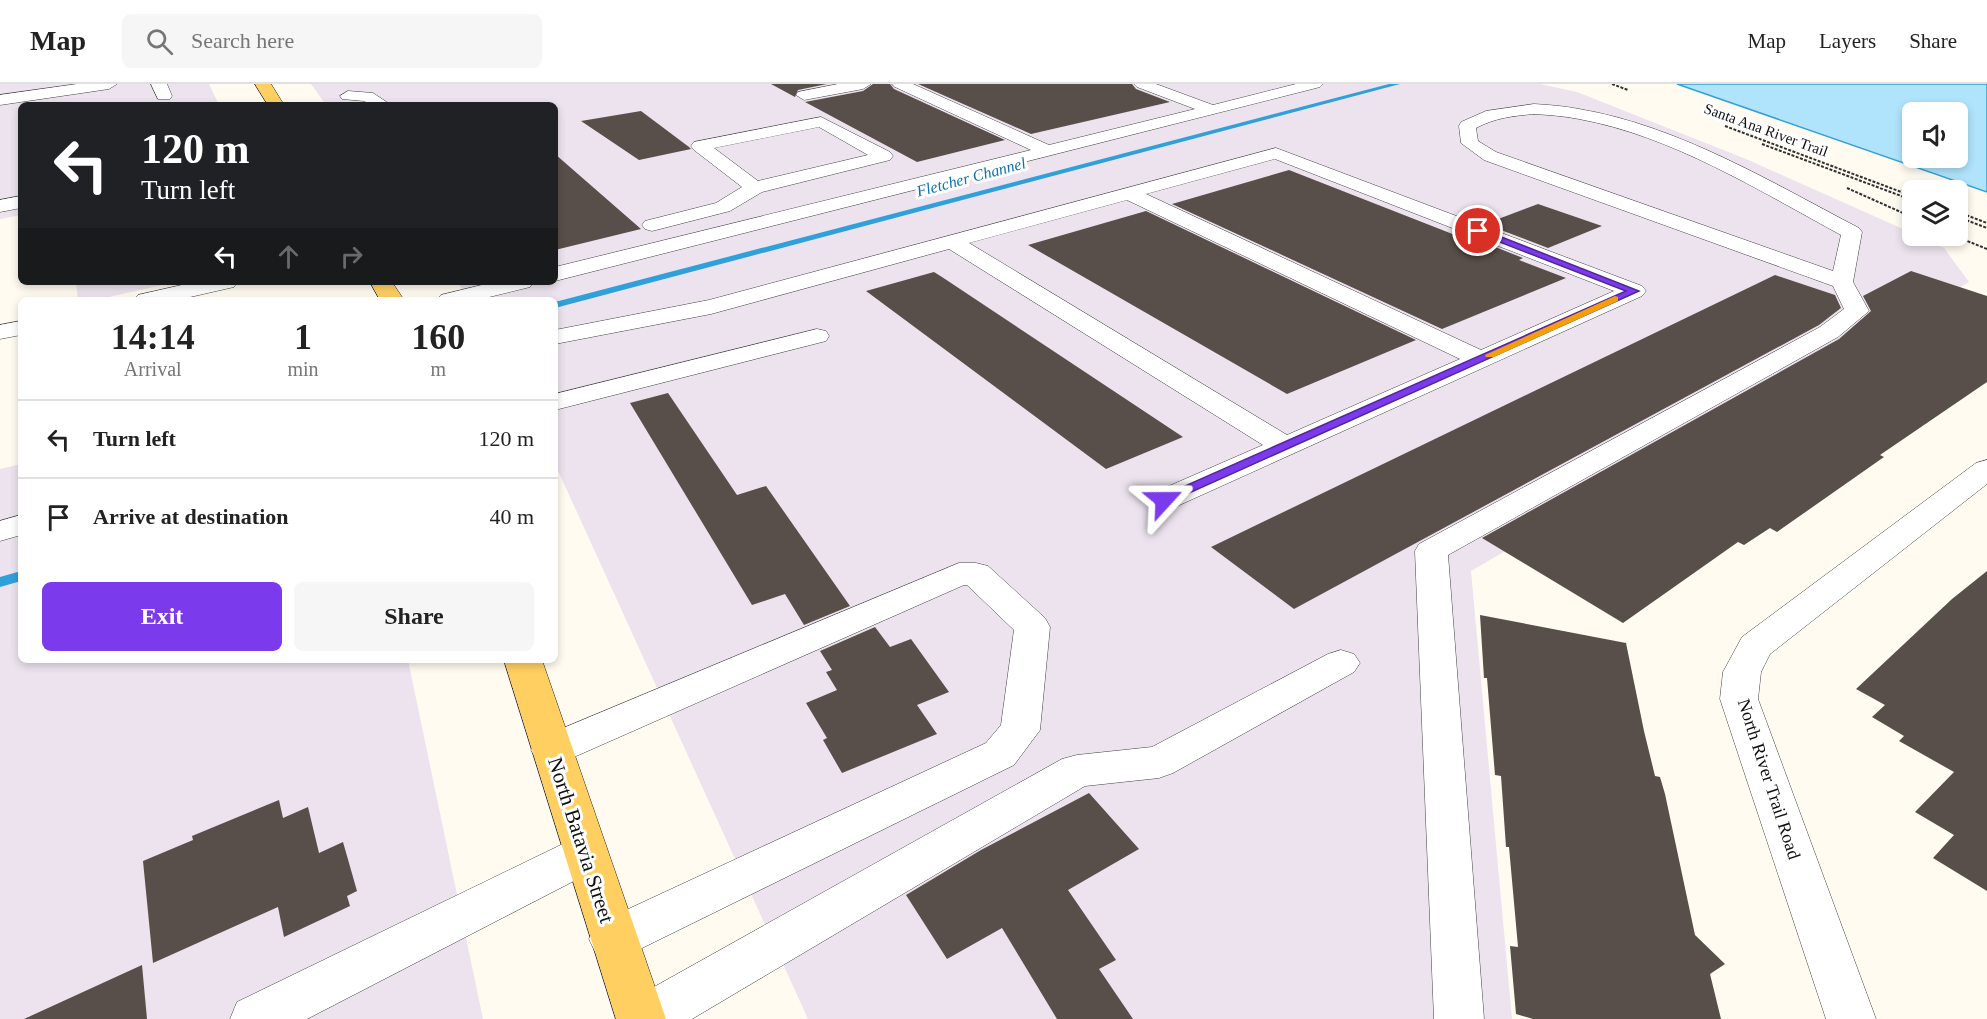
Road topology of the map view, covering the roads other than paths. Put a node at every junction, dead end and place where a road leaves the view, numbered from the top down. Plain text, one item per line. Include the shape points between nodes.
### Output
1 (109, 84) edge
2 (262, 84) edge
3 (863, 84) edge
4 (900, 84) edge
5 (1142, 84) edge
6 (1315, 84) edge
7 (804, 95) dead end
8 (348, 96) dead end
9 (0, 99) edge
10 (274, 102) edge
11 (378, 102) edge
12 (1212, 110) junction
13 (1048, 151) junction
14 (755, 188) junction
15 (1128, 193) junction
16 (18, 203) edge
17 (0, 206) edge
18 (688, 216) junction
19 (652, 225) dead end
20 (712, 235) junction
21 (951, 241) junction
22 (558, 273) edge
23 (1842, 282) junction
24 (213, 285) edge
25 (510, 285) edge
26 (159, 297) edge
27 (462, 297) edge
28 (18, 329) edge
29 (0, 332) edge
30 (558, 336) edge
31 (817, 336) dead end
32 (1480, 359) junction
33 (558, 401) edge
34 (1285, 446) junction
35 (1987, 469) edge
36 (1164, 500) dead end
37 (18, 526) edge
38 (0, 531) edge
39 (524, 663) edge
40 (1341, 663) dead end
41 (551, 750) junction
42 (585, 854) junction
43 (613, 939) junction
44 (255, 1019) edge
45 (643, 1019) edge
46 (1459, 1019) edge
47 (1851, 1019) edge

1 - 9 street
2 - 10 main road
3 - 7 street
4 - 13 street
5 - 12 street
6 - 12 street
8 - 11 street via 367,96
12 - 13 street
13 - 20 street
14 - 14 street via 809,175 884,156 821,122 700,147
14 - 18 street via 723,207
15 - 21 street
15 - 32 street
15 - 32 street via 1276,153 1634,291
16 - 17 street
18 - 19 street
18 - 20 street
20 - 22 street
21 - 30 street via 711,307
21 - 34 street
23 - 23 street via 1852,232 1707,158 1624,124 1574,112 1528,110 1492,114 1467,126 1470,143 1490,156
23 - 46 street via 1857,311 1829,332 1431,551
24 - 26 street
25 - 27 street
28 - 29 street
31 - 33 street
32 - 34 street
34 - 36 street
35 - 47 street, North River Trail Road via 1755,646 1742,672 1740,699
37 - 38 street
39 - 41 main road, North Batavia Street
40 - 45 street via 1159,762 1077,771
41 - 42 main road, North Batavia Street
41 - 43 street via 959,574 976,574 1032,627 1020,730 1000,754
42 - 43 main road, North Batavia Street
42 - 44 street
43 - 45 main road, North Batavia Street

